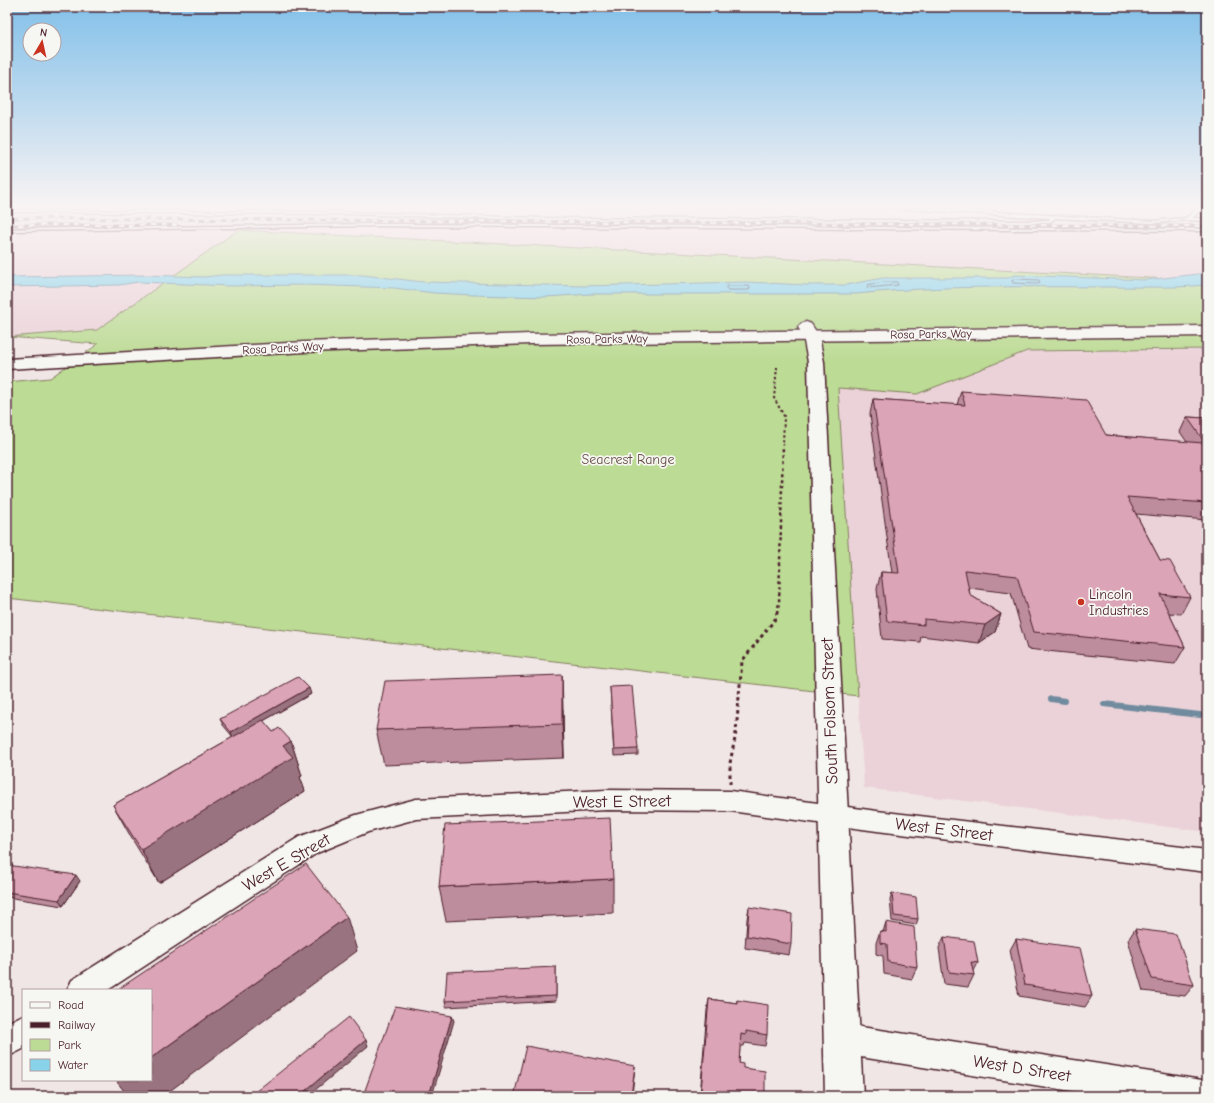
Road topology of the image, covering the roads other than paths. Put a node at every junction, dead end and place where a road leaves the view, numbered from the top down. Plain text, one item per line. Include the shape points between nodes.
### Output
1 (1207, 322) edge
2 (809, 331) junction
3 (1207, 331) edge
4 (7, 354) edge
5 (7, 364) edge
6 (834, 815) junction
7 (1207, 861) edge
8 (84, 989) edge
9 (22, 1031) edge
10 (842, 1039) junction
11 (7, 1042) edge
12 (844, 1096) edge
13 (1202, 1096) edge

1 - 2 main road, Rosa Parks Way
2 - 3 main road, Rosa Parks Way
2 - 4 main road, Rosa Parks Way via 414,333
2 - 5 main road, Rosa Parks Way via 404,343
2 - 6 main road, South Folsom Street via 816,362
6 - 7 street, West E Street
6 - 8 street, West E Street via 730,801 607,800 416,810 365,822 308,845
6 - 10 main road, South Folsom Street
9 - 11 street
10 - 12 main road, South Folsom Street
10 - 13 street, West D Street

